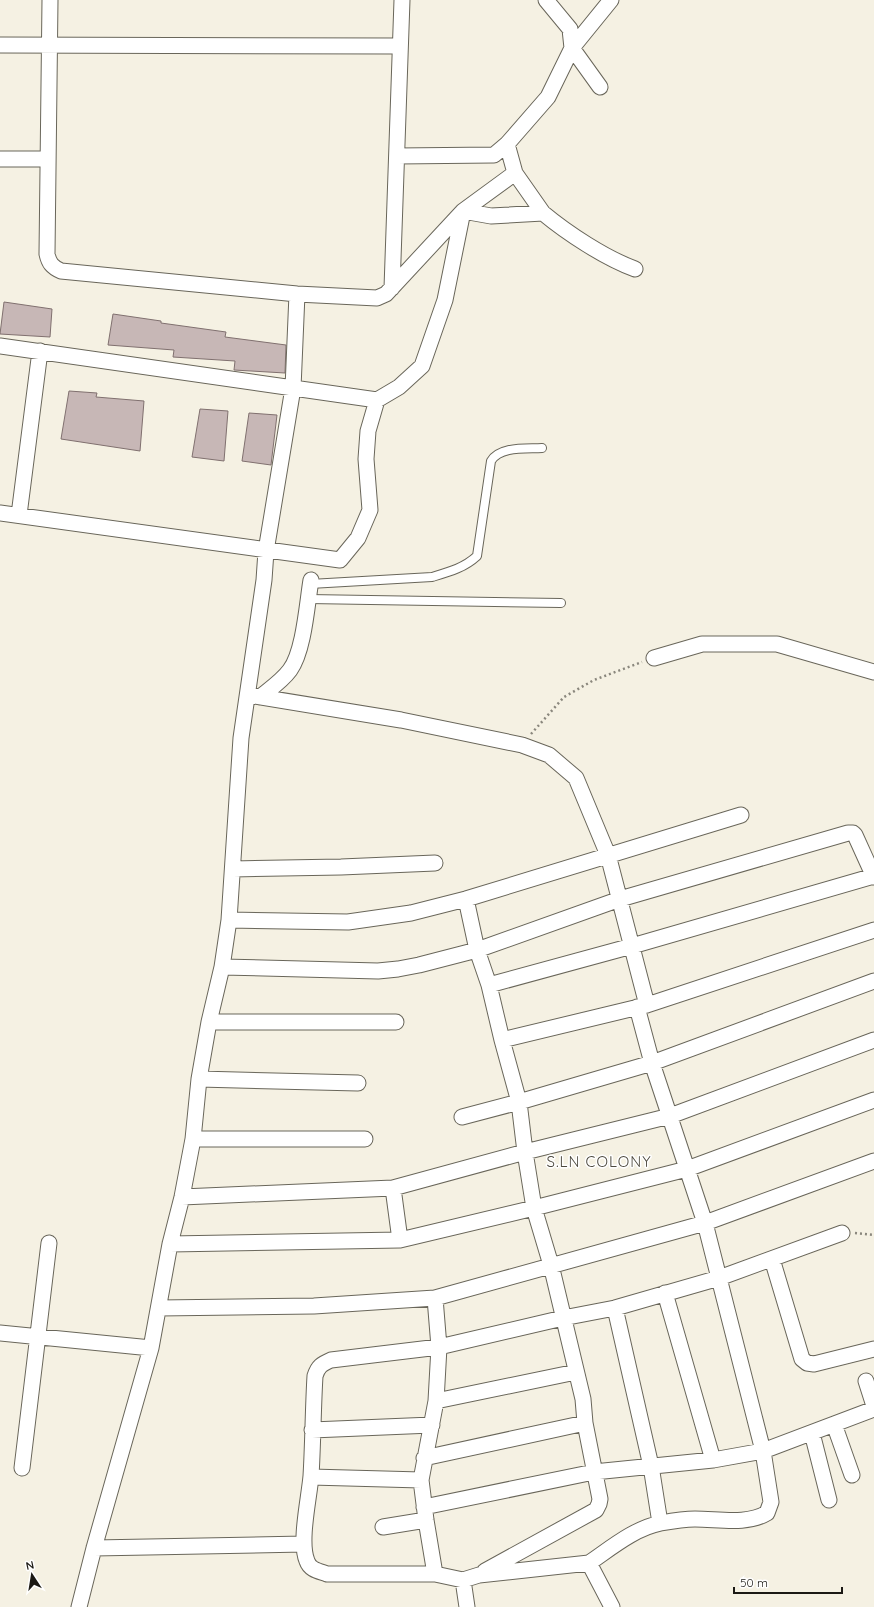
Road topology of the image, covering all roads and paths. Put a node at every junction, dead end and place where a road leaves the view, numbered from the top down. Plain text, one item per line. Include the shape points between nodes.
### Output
1 (50, 0) edge
2 (402, 0) edge
3 (546, 0) edge
4 (610, 0) edge
5 (48, 44) junction
6 (0, 45) edge
7 (400, 46) junction
8 (572, 48) junction
9 (600, 87) dead end
10 (507, 144) junction
11 (398, 156) junction
12 (0, 159) edge
13 (48, 159) junction
14 (515, 173) junction
15 (463, 211) junction
16 (543, 212) junction
17 (635, 269) dead end
18 (392, 288) junction
19 (297, 294) junction
20 (0, 346) edge
21 (40, 352) junction
22 (293, 388) junction
23 (377, 400) junction
24 (542, 448) dead end
25 (0, 512) edge
26 (19, 515) junction
27 (266, 551) junction
28 (310, 588) junction
29 (561, 603) dead end
30 (654, 658) joint
31 (874, 672) edge
32 (254, 696) junction
33 (522, 745) junction
34 (741, 815) dead end
35 (608, 855) junction
36 (434, 863) dead end
37 (233, 869) junction
38 (874, 876) edge
39 (466, 899) junction
40 (620, 899) junction
41 (229, 920) junction
42 (874, 930) edge
43 (632, 946) junction
44 (478, 950) junction
45 (222, 967) junction
46 (874, 981) edge
47 (489, 985) junction
48 (642, 1006) junction
49 (209, 1022) junction
50 (396, 1022) dead end
51 (502, 1040) junction
52 (874, 1040) edge
53 (652, 1064) junction
54 (199, 1079) junction
55 (358, 1083) dead end
56 (874, 1100) edge
57 (519, 1102) junction
58 (670, 1116) junction
59 (462, 1117) dead end
60 (193, 1139) junction
61 (365, 1139) dead end
62 (525, 1152) junction
63 (874, 1161) edge
64 (687, 1169) junction
65 (393, 1188) junction
66 (182, 1197) junction
67 (534, 1208) junction
68 (705, 1222) junction
69 (842, 1233) joint
70 (874, 1235) edge
71 (400, 1240) junction
72 (49, 1243) dead end
73 (170, 1244) junction
74 (772, 1259) junction
75 (551, 1265) junction
76 (719, 1278) junction
77 (665, 1293) junction
78 (435, 1298) junction
79 (159, 1308) junction
80 (615, 1308) junction
81 (563, 1318) junction
82 (0, 1333) edge
83 (38, 1337) junction
84 (439, 1347) junction
85 (151, 1348) junction
86 (874, 1349) edge
87 (576, 1372) junction
88 (866, 1381) dead end
89 (436, 1401) junction
90 (874, 1406) edge
91 (874, 1409) edge
92 (585, 1422) junction
93 (834, 1424) junction
94 (432, 1425) junction
95 (312, 1430) junction
96 (812, 1433) junction
97 (763, 1451) junction
98 (424, 1458) junction
99 (713, 1460) junction
100 (651, 1466) junction
101 (22, 1468) dead end
102 (594, 1472) junction
103 (852, 1475) dead end
104 (311, 1477) junction
105 (421, 1480) junction
106 (829, 1500) dead end
107 (425, 1514) junction
108 (660, 1523) junction
109 (383, 1527) dead end
110 (304, 1544) junction
111 (94, 1548) junction
112 (589, 1563) junction
113 (435, 1574) junction
114 (478, 1575) junction
115 (463, 1580) junction
116 (79, 1607) edge
117 (467, 1607) edge
118 (612, 1607) edge

1 - 5 street
2 - 7 street
3 - 8 street via 570,29
4 - 8 street
5 - 6 street
5 - 7 street
5 - 13 street
7 - 11 street
8 - 9 street
8 - 10 street via 548,97
10 - 11 street via 494,155
10 - 14 street
11 - 18 street
12 - 13 street
13 - 19 street via 47,254 48,262 54,268 61,271
14 - 15 street
14 - 16 street
15 - 16 street via 491,216
15 - 18 street
15 - 23 street via 445,300 422,366 399,387
16 - 17 street via 561,228 621,264
18 - 19 street via 376,298
19 - 22 street
20 - 21 street
21 - 22 street
21 - 26 street
22 - 23 street
22 - 27 street
23 - 27 street via 368,432 366,459 370,510 358,538 340,560
24 - 28 lane via 511,450 494,456 491,461 477,556 468,564 432,577
25 - 26 street
26 - 27 street
27 - 32 street
28 - 29 lane
28 - 32 street via 298,657 280,682
30 - 31 street via 702,644 777,644
30 - 33 path via 594,680 564,697
32 - 33 street via 401,720
32 - 37 street via 241,738
33 - 35 street via 549,755 576,778
34 - 35 street
35 - 39 street
35 - 40 street
36 - 37 street
37 - 41 street
38 - 40 street via 855,835 848,833
38 - 43 street
39 - 41 street via 411,913 348,922
39 - 44 street
40 - 43 street
40 - 44 street
41 - 45 street
42 - 48 street
43 - 47 street
43 - 48 street
44 - 45 street via 398,969 378,971
44 - 47 street
45 - 49 street
46 - 53 street
47 - 51 street
48 - 51 street
48 - 53 street
49 - 50 street
49 - 54 street
51 - 57 street
52 - 58 street
53 - 57 street
53 - 58 street
54 - 55 street
54 - 60 street
56 - 64 street
57 - 59 street
57 - 62 street
58 - 62 street
58 - 64 street
60 - 61 street
60 - 66 street
62 - 65 street
62 - 67 street
63 - 68 street
64 - 67 street
64 - 68 street
65 - 66 street
65 - 71 street
66 - 73 street
67 - 71 street
67 - 75 street
68 - 75 street
68 - 76 street
69 - 70 path
69 - 74 street
71 - 73 street
72 - 83 street
73 - 79 street
74 - 76 street
74 - 86 street via 802,1359 814,1364
75 - 78 street
75 - 81 street
76 - 77 street
76 - 97 street
77 - 80 street
77 - 99 street
78 - 79 street via 314,1306
78 - 84 street
79 - 85 street
80 - 81 street
80 - 100 street
81 - 84 street
81 - 87 street
82 - 83 street
83 - 85 street
83 - 101 street
84 - 89 street
84 - 95 street via 330,1360 321,1364 315,1376
85 - 111 street
87 - 89 street
87 - 92 street via 583,1399
88 - 90 street
89 - 94 street
91 - 93 street
92 - 98 street
92 - 102 street
93 - 96 street
93 - 103 street
94 - 95 street
94 - 98 street
95 - 104 street
96 - 97 street
96 - 106 street
97 - 99 street
97 - 108 street via 771,1502 768,1513 747,1520 693,1519
98 - 105 street
99 - 100 street
100 - 102 street
100 - 108 street
102 - 107 street
102 - 114 street via 600,1499 596,1510
104 - 105 street
104 - 110 street
105 - 107 street
107 - 109 street
107 - 113 street
108 - 112 street via 632,1535
110 - 111 street
110 - 113 street via 308,1563 315,1570 327,1574
111 - 116 street
112 - 114 street
112 - 118 street
113 - 115 street
114 - 115 street
115 - 117 street

